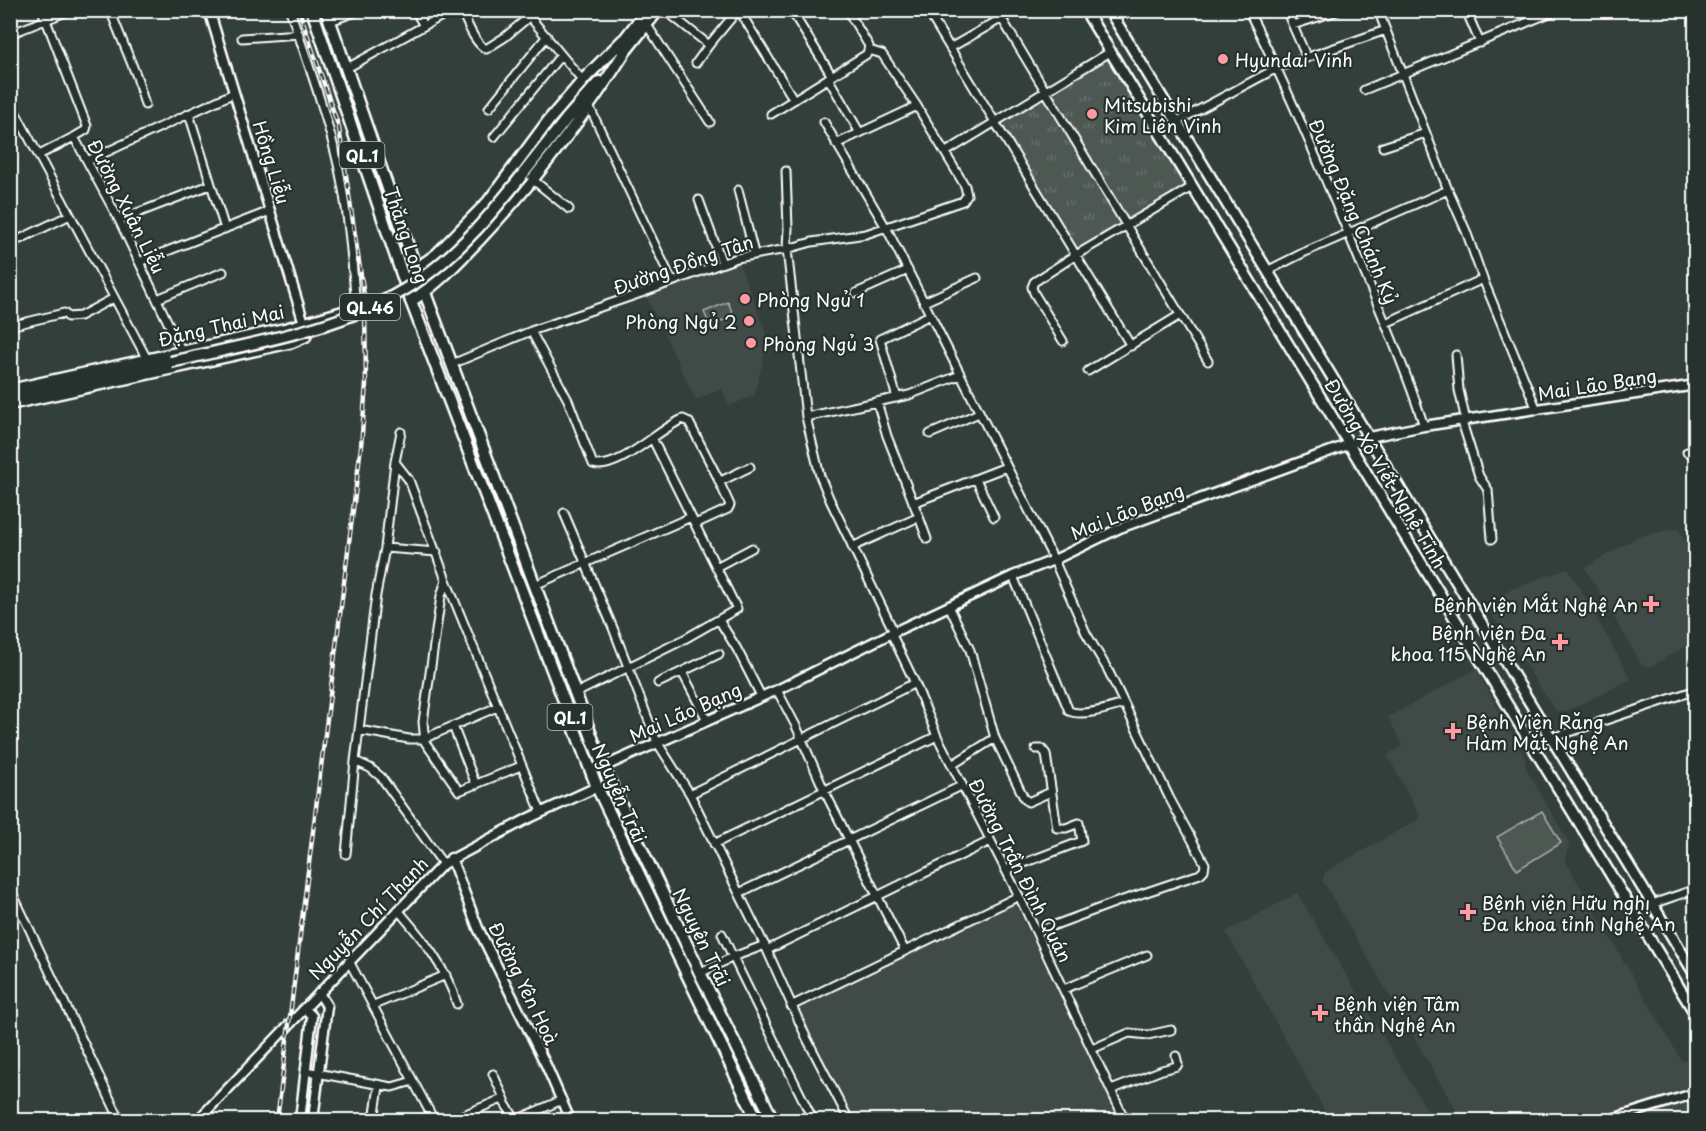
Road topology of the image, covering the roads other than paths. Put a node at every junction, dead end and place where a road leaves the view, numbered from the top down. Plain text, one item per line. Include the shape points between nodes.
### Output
1 (42, 10) edge
2 (71, 10) edge
3 (110, 10) edge
4 (209, 10) edge
5 (290, 10) edge
6 (312, 10) edge
7 (361, 10) edge
8 (415, 10) edge
9 (453, 10) edge
10 (461, 10) edge
11 (537, 10) edge
12 (647, 10) edge
13 (658, 10) edge
14 (665, 10) edge
15 (738, 10) edge
16 (791, 10) edge
17 (847, 10) edge
18 (927, 10) edge
19 (1016, 10) edge
20 (1085, 10) edge
21 (1109, 10) edge
22 (1248, 10) edge
23 (1286, 10) edge
24 (1341, 10) edge
25 (1378, 10) edge
26 (1466, 10) edge
27 (1557, 10) edge
28 (328, 16) edge
29 (530, 17) junction
30 (1002, 19) junction
31 (47, 20) junction
32 (647, 25) junction
33 (1293, 25) junction
34 (424, 26) junction
35 (1386, 30) junction
36 (10, 34) edge
37 (299, 34) junction
38 (547, 36) junction
39 (242, 38) dead end
40 (1480, 43) junction
41 (625, 45) junction
42 (709, 45) junction
43 (950, 48) junction
44 (869, 50) junction
45 (1110, 52) junction
46 (561, 55) junction
47 (1306, 58) junction
48 (696, 63) dead end
49 (347, 68) junction
50 (1277, 68) junction
51 (1403, 74) junction
52 (830, 77) junction
53 (583, 81) junction
54 (1364, 90) dead end
55 (1045, 92) junction
56 (234, 93) junction
57 (794, 100) junction
58 (10, 102) edge
59 (145, 105) dead end
60 (589, 106) junction
61 (917, 106) junction
62 (489, 108) dead end
63 (189, 114) junction
64 (771, 114) dead end
65 (710, 122) dead end
66 (824, 122) dead end
67 (995, 122) junction
68 (1176, 122) junction
69 (860, 133) junction
70 (1159, 133) junction
71 (1426, 133) junction
72 (75, 137) junction
73 (494, 137) dead end
74 (837, 144) junction
75 (1383, 147) dead end
76 (946, 152) junction
77 (39, 155) junction
78 (87, 161) junction
79 (786, 171) dead end
80 (528, 177) junction
81 (210, 185) junction
82 (1192, 187) junction
83 (738, 190) dead end
84 (1448, 190) junction
85 (699, 200) dead end
86 (570, 209) dead end
87 (270, 211) junction
88 (70, 215) junction
89 (119, 220) junction
90 (1127, 225) junction
91 (885, 228) junction
92 (225, 229) junction
93 (1348, 233) junction
94 (20, 238) dead end
95 (787, 249) junction
96 (754, 253) junction
97 (1076, 255) junction
98 (139, 262) junction
99 (722, 263) junction
100 (417, 269) junction
101 (908, 270) junction
102 (1267, 271) junction
103 (223, 272) dead end
104 (977, 278) dead end
105 (1483, 279) junction
106 (672, 281) junction
107 (406, 285) junction
108 (426, 292) junction
109 (856, 293) dead end
110 (114, 298) junction
111 (157, 299) junction
112 (411, 301) junction
113 (924, 302) junction
114 (356, 307) joint
115 (930, 315) junction
116 (1180, 315) junction
117 (304, 323) junction
118 (1386, 323) junction
119 (10, 326) edge
120 (531, 331) junction
121 (257, 334) junction
122 (1063, 341) dead end
123 (1131, 346) junction
124 (261, 350) junction
125 (182, 352) junction
126 (1456, 355) dead end
127 (147, 359) junction
128 (1208, 361) dead end
129 (452, 364) junction
130 (1088, 371) dead end
131 (960, 375) junction
132 (1695, 385) edge
133 (10, 389) edge
134 (10, 397) edge
135 (897, 398) junction
136 (877, 402) junction
137 (10, 405) edge
138 (1537, 410) junction
139 (979, 413) junction
140 (806, 417) junction
141 (1464, 422) junction
142 (1424, 426) junction
143 (401, 432) dead end
144 (930, 434) dead end
145 (1370, 436) junction
146 (653, 440) junction
147 (1350, 445) junction
148 (395, 462) junction
149 (1006, 466) junction
150 (750, 467) dead end
151 (718, 479) junction
152 (976, 479) junction
153 (914, 503) junction
154 (564, 513) dead end
155 (691, 516) junction
156 (919, 517) junction
157 (994, 517) dead end
158 (695, 524) junction
159 (927, 539) dead end
160 (1492, 539) dead end
161 (852, 547) junction
162 (385, 548) junction
163 (752, 548) dead end
164 (437, 552) junction
165 (1054, 560) junction
166 (585, 563) junction
167 (716, 567) junction
168 (1013, 576) junction
169 (446, 580) junction
170 (535, 585) junction
171 (950, 606) junction
172 (719, 620) junction
173 (892, 633) junction
174 (719, 654) dead end
175 (628, 668) junction
176 (682, 672) junction
177 (658, 683) dead end
178 (915, 683) junction
179 (777, 690) junction
180 (1695, 690) edge
181 (576, 693) junction
182 (761, 696) junction
183 (1124, 704) junction
184 (497, 706) junction
185 (707, 720) junction
186 (453, 726) junction
187 (359, 730) junction
188 (937, 736) junction
189 (423, 738) junction
190 (995, 738) junction
191 (1552, 738) junction
192 (802, 740) junction
193 (657, 742) junction
194 (1534, 748) junction
195 (1036, 749) dead end
196 (355, 761) junction
197 (952, 765) junction
198 (521, 766) junction
199 (603, 767) junction
200 (476, 785) junction
201 (961, 786) junction
202 (597, 787) junction
203 (824, 790) junction
204 (1052, 792) junction
205 (690, 794) junction
206 (541, 812) junction
207 (850, 839) junction
208 (990, 841) junction
209 (714, 844) junction
210 (346, 854) dead end
211 (1622, 855) junction
212 (447, 861) junction
213 (1605, 864) junction
214 (1006, 870) junction
215 (10, 888) edge
216 (1695, 889) edge
217 (739, 893) junction
218 (878, 896) junction
219 (1019, 896) junction
220 (1652, 904) junction
221 (398, 910) junction
222 (1036, 932) junction
223 (722, 934) dead end
224 (766, 947) junction
225 (905, 951) junction
226 (1147, 955) dead end
227 (733, 957) junction
228 (350, 961) junction
229 (700, 973) junction
230 (446, 975) junction
231 (1695, 976) edge
232 (1064, 989) junction
233 (319, 993) junction
234 (457, 1004) dead end
235 (374, 1005) junction
236 (791, 1006) junction
237 (304, 1008) junction
238 (1695, 1015) edge
239 (1171, 1030) dead end
240 (1092, 1049) junction
241 (1176, 1056) dead end
242 (306, 1071) junction
243 (319, 1073) junction
244 (493, 1074) dead end
245 (413, 1081) junction
246 (379, 1086) junction
247 (1111, 1090) junction
248 (1695, 1093) edge
249 (505, 1100) junction
250 (562, 1100) junction
251 (120, 1120) edge
252 (198, 1120) edge
253 (300, 1120) edge
254 (313, 1120) edge
255 (374, 1120) edge
256 (434, 1120) edge
257 (451, 1120) edge
258 (516, 1120) edge
259 (570, 1120) edge
260 (757, 1120) edge
261 (773, 1120) edge
262 (813, 1120) edge
263 (849, 1120) edge
264 (1125, 1120) edge
265 (1182, 1120) edge
266 (1190, 1120) edge
267 (1609, 1120) edge

1 - 31 street, Đường Xuân Liễu
2 - 31 street
3 - 59 street
4 - 56 street, Hồng Liễu
5 - 37 street
6 - 107 main road, Thăng Long / QL.1
7 - 28 street
8 - 34 street
9 - 34 street
10 - 29 street via 486,49
11 - 29 street
12 - 41 main road, QL.46
13 - 32 main road, QL.46
14 - 42 street
15 - 42 street
15 - 57 street
16 - 52 street
17 - 44 street
18 - 43 street
19 - 30 street
20 - 45 main road, Đường Xô Viết Nghệ Tĩnh
21 - 68 main road, Đường Xô Viết Nghệ Tĩnh
22 - 50 street, Đường Đặng Chánh Kỷ
23 - 33 street
24 - 33 street
25 - 35 street
26 - 40 street
27 - 40 street
28 - 49 main road, Thăng Long / QL.1
29 - 38 street
30 - 43 street
30 - 55 street
31 - 36 street
31 - 72 street, Đường Xuân Liễu via 87,126
32 - 41 main road, QL.46
32 - 65 street
33 - 47 street
34 - 49 street
35 - 47 street
35 - 51 street
37 - 39 street
37 - 114 street via 326,115 340,178
38 - 46 street
38 - 62 street
40 - 51 street
41 - 53 main road
41 - 60 main road
41 - 80 main road, QL.46 via 567,118
42 - 48 street
43 - 67 street
44 - 52 street
44 - 61 street via 882,54
45 - 55 street
45 - 70 main road, Đường Xô Viết Nghệ Tĩnh
46 - 53 street
46 - 73 street
47 - 50 street
49 - 100 main road, Thăng Long / QL.1
50 - 68 street
50 - 93 street, Đường Đặng Chánh Kỷ
51 - 54 street
51 - 71 street
52 - 57 street
52 - 69 street
53 - 100 main road via 488,202 438,254
55 - 67 street
55 - 90 street
56 - 63 street
56 - 87 street, Hồng Liễu
57 - 64 street
58 - 77 street
60 - 80 main road
60 - 106 street
61 - 69 street
61 - 76 street
63 - 78 street
63 - 81 street
66 - 74 street
67 - 76 street
67 - 97 street
68 - 70 main road
68 - 102 main road, Đường Xô Viết Nghệ Tĩnh
69 - 74 street
70 - 82 main road, Đường Xô Viết Nghệ Tĩnh
71 - 75 street
71 - 84 street
72 - 77 street
72 - 78 street, Đường Xuân Liễu
74 - 91 street
76 - 91 street, Đường Đồng Tân via 967,191 963,201
77 - 88 street
78 - 89 street, Đường Xuân Liễu
79 - 95 street, Đường Trần Đình Quán
80 - 86 street
80 - 108 main road via 505,213
80 - 134 main road, Đặng Thai Mai / QL.46, bridge via 425,276 353,314 171,362
81 - 89 street
81 - 92 street
82 - 90 street
82 - 147 main road, Đường Xô Viết Nghệ Tĩnh
83 - 96 street
84 - 93 street
84 - 105 street
85 - 99 street
87 - 92 street
87 - 117 street, Hồng Liễu
88 - 94 street
88 - 110 street
89 - 98 street, Đường Xuân Liễu
90 - 97 street
90 - 116 street
91 - 95 street, Đường Đồng Tân
91 - 101 street
92 - 98 street
93 - 102 street
93 - 118 street, Đường Đặng Chánh Kỷ
95 - 96 street, Đường Đồng Tân
95 - 140 street, Đường Trần Đình Quán
96 - 99 street, Đường Đồng Tân
97 - 122 street via 1036,280 1032,287
97 - 123 street
98 - 111 street, Đường Xuân Liễu
99 - 106 street, Đường Đồng Tân
100 - 107 main road
100 - 108 main road, Thăng Long / QL.1
101 - 109 street
101 - 113 street
102 - 145 main road, Đường Xô Viết Nghệ Tĩnh
103 - 111 street
104 - 113 street
105 - 118 street
105 - 138 street
106 - 120 street, Đường Đồng Tân
107 - 112 main road, Thăng Long / QL.1
108 - 112 main road
108 - 129 main road, Nguyễn Trãi / QL.1
110 - 119 street via 80,316 68,317 64,313
110 - 127 street
111 - 125 street, Đường Xuân Liễu
112 - 202 main road, Nguyễn Trãi / QL.1
113 - 115 street
114 - 117 street
115 - 131 street
115 - 135 street via 880,339
116 - 123 street
116 - 128 street
117 - 121 street, Đặng Thai Mai
117 - 124 street, Đặng Thai Mai via 304,339
118 - 142 street, Đường Đặng Chánh Kỷ
120 - 129 street, Đường Đồng Tân
120 - 146 street via 568,400 593,464 605,464
121 - 124 street
121 - 125 street, Đặng Thai Mai
123 - 130 street
124 - 137 street, Đặng Thai Mai
125 - 127 street, Đặng Thai Mai
126 - 141 street
127 - 133 street, Đặng Thai Mai
129 - 170 main road, Nguyễn Trãi / QL.1
131 - 135 street
131 - 139 street
132 - 138 street, Mai Lão Bạng
135 - 136 street
136 - 140 street
136 - 153 street
138 - 141 street, Mai Lão Bạng
139 - 144 street
139 - 149 street
140 - 161 street, Đường Trần Đình Quán via 823,484
141 - 142 street, Mai Lão Bạng
141 - 160 street via 1479,476 1488,490
142 - 145 street, Mai Lão Bạng
143 - 148 street
145 - 147 street, Mai Lão Bạng
145 - 191 main road, Đường Xô Viết Nghệ Tĩnh
146 - 151 street via 680,420 687,420
146 - 155 street
147 - 165 street, Mai Lão Bạng via 1120,528
147 - 194 main road, Đường Xô Viết Nghệ Tĩnh
148 - 162 street
148 - 164 street via 409,480
149 - 152 street
149 - 165 street
150 - 151 street
151 - 158 street via 730,506
152 - 153 street
152 - 157 street
153 - 156 street
154 - 166 street
155 - 158 street
155 - 166 street
156 - 159 street
156 - 161 street
158 - 167 street
161 - 173 street, Đường Trần Đình Quán
162 - 164 street
162 - 187 street
163 - 167 street
164 - 169 street
165 - 168 street, Mai Lão Bạng
165 - 183 street via 1086,633
166 - 170 street
166 - 175 street
167 - 172 street via 737,607
168 - 171 street, Mai Lão Bạng
168 - 183 street via 1070,712
169 - 184 street
169 - 189 street
170 - 181 main road, Nguyễn Trãi / QL.1
171 - 173 street, Mai Lão Bạng
171 - 190 street via 970,650
172 - 175 street
172 - 182 street
173 - 178 street, Đường Trần Đình Quán
173 - 179 street, Mai Lão Bạng
174 - 176 street
175 - 181 street
175 - 193 street
176 - 177 street
176 - 185 street
178 - 188 street, Đường Trần Đình Quán
178 - 192 street
179 - 182 street, Mai Lão Bạng
179 - 192 street
180 - 191 street
181 - 199 main road, Nguyễn Trãi / QL.1
182 - 185 street, Mai Lão Bạng
183 - 222 street via 1204,861 1204,870
184 - 186 street
184 - 198 street
185 - 193 street, Mai Lão Bạng
186 - 189 street
186 - 200 street
187 - 189 street
187 - 196 street
188 - 197 street, Đường Trần Đình Quán
188 - 203 street
189 - 200 street via 457,790
190 - 197 street
190 - 204 street via 1028,802
191 - 194 main road
191 - 211 main road, Đường Xô Viết Nghệ Tĩnh
192 - 203 street
192 - 205 street
193 - 199 street, Mai Lão Bạng
193 - 205 street
194 - 213 main road, Đường Xô Viết Nghệ Tĩnh
195 - 204 street via 1046,754
196 - 210 street
196 - 212 street via 381,777
197 - 201 street, Đường Trần Đình Quán
198 - 200 street
198 - 206 street
199 - 202 main road
199 - 229 main road, Nguyên Trãi / QL.1
201 - 207 street
201 - 208 street, Đường Trần Đình Quán
202 - 206 street, Nguyễn Chí Thanh
202 - 260 main road, Nguyễn Trãi / QL.1
203 - 207 street
203 - 209 street
204 - 214 street via 1057,828 1079,823 1082,841
205 - 209 street
206 - 212 street, Nguyễn Chí Thanh
207 - 217 street
207 - 218 street
208 - 214 street, Đường Trần Đình Quán
208 - 218 street
209 - 217 street
211 - 213 main road
211 - 220 main road, Đường Xô Viết Nghệ Tĩnh
212 - 221 street, Nguyễn Chí Thanh
212 - 250 street, Đường Yên Hoà
213 - 238 main road, Đường Xô Viết Nghệ Tĩnh
214 - 219 street, Đường Trần Đình Quán
215 - 251 street
216 - 220 street
217 - 224 street
218 - 224 street
218 - 225 street
219 - 222 street, Đường Trần Đình Quán
219 - 225 street
220 - 231 main road, Đường Xô Viết Nghệ Tĩnh
221 - 228 street, Nguyễn Chí Thanh
221 - 230 street
222 - 232 street, Đường Trần Đình Quán
223 - 227 street
224 - 227 street
224 - 236 street
225 - 236 street
226 - 232 street
227 - 229 street
227 - 262 street
228 - 233 street, Nguyễn Chí Thanh
228 - 235 street
229 - 261 main road, Nguyên Trãi / QL.1
230 - 234 street
230 - 235 street
232 - 240 street, Đường Trần Đình Quán
233 - 237 street, Nguyễn Chí Thanh
233 - 243 street via 327,1006
235 - 245 street
236 - 263 street
237 - 242 street via 312,1016
237 - 252 street, Nguyễn Chí Thanh
239 - 240 street via 1148,1035 1129,1033
240 - 247 street, Đường Trần Đình Quán
241 - 247 street via 1177,1066
242 - 243 street
242 - 253 street
243 - 246 street
243 - 254 street
244 - 249 street
245 - 246 street via 392,1088
245 - 256 street
246 - 255 street
247 - 264 street, Đường Trần Đình Quán
248 - 267 street
249 - 257 street
249 - 258 street
250 - 258 street
250 - 259 street, Đường Yên Hoà
265 - 266 street

